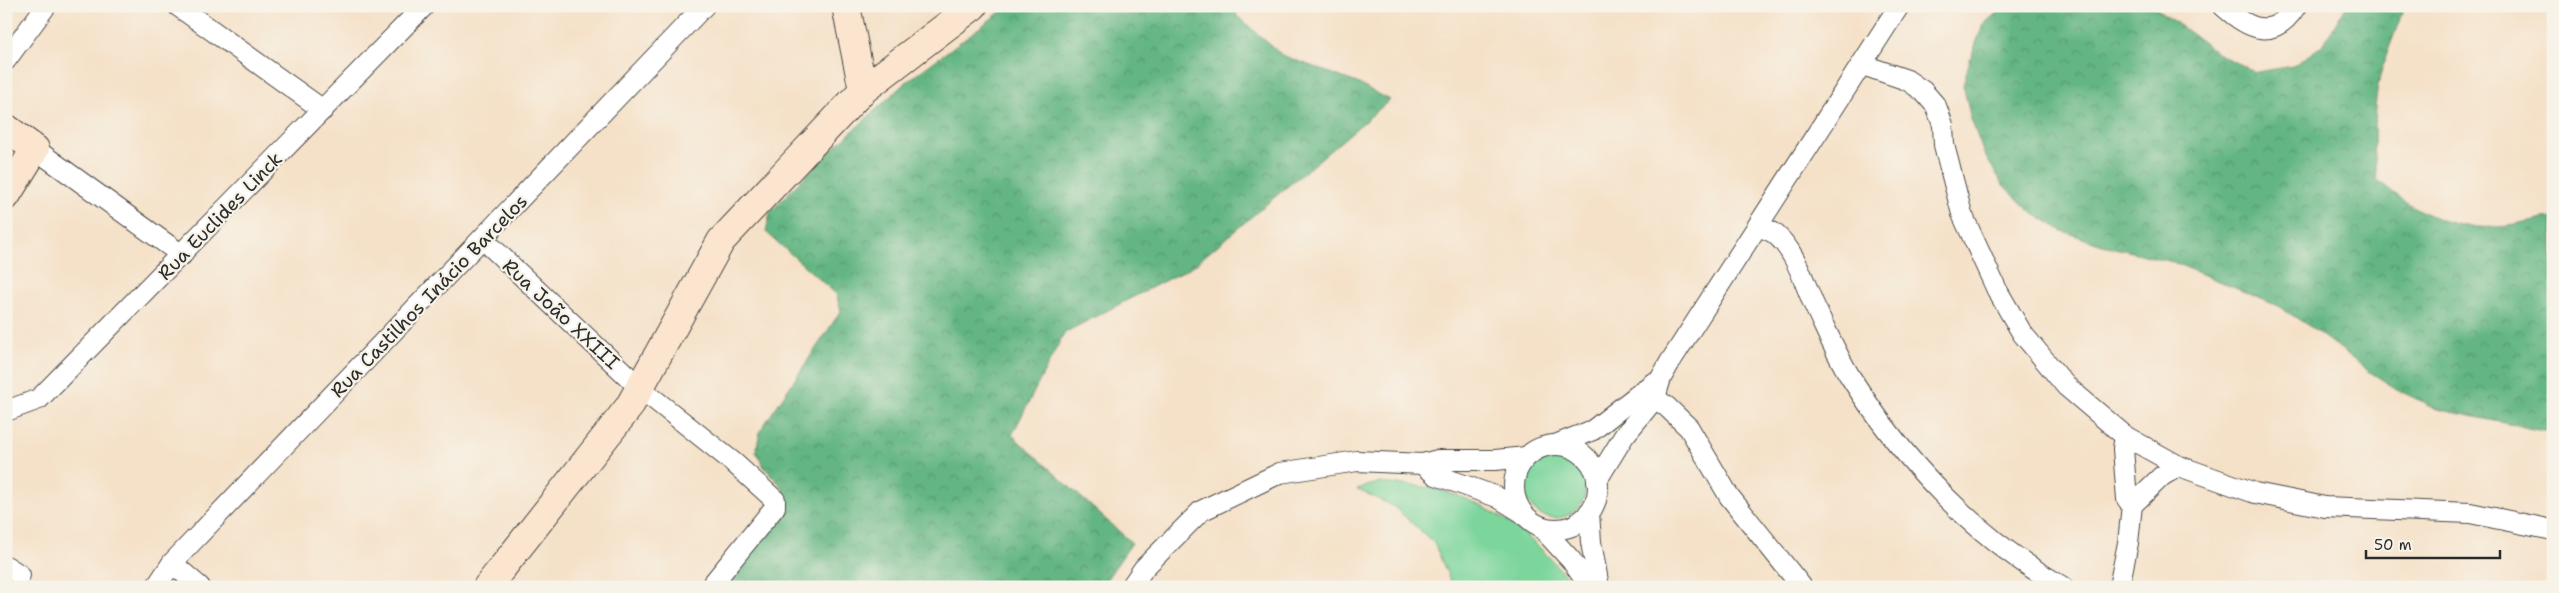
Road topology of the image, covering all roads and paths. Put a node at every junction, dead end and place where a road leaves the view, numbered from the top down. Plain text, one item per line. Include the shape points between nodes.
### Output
1 (46, 6) edge
2 (178, 6) edge
3 (424, 6) edge
4 (704, 6) edge
5 (846, 6) edge
6 (972, 6) edge
7 (1899, 6) edge
8 (2222, 6) edge
9 (2296, 6) edge
10 (6, 60) edge
11 (1863, 65) junction
12 (863, 90) junction
13 (323, 110) junction
14 (6, 128) edge
15 (35, 150) junction
16 (6, 196) edge
17 (1758, 226) junction
18 (483, 240) junction
19 (182, 255) junction
20 (640, 388) junction
21 (1649, 394) junction
22 (6, 411) edge
23 (2125, 436) junction
24 (1556, 445) junction
25 (1526, 457) junction
26 (1423, 464) junction
27 (2179, 466) junction
28 (1597, 480) junction
29 (2132, 505) junction
30 (1589, 512) junction
31 (1523, 513) junction
32 (1540, 526) junction
33 (2553, 530) edge
34 (172, 563) junction
35 (156, 587) edge
36 (200, 587) edge
37 (487, 587) edge
38 (710, 587) edge
39 (1131, 587) edge
40 (1590, 587) edge
41 (1599, 587) edge
42 (1802, 587) edge
43 (2063, 587) edge
44 (2118, 587) edge

1 - 10 street
2 - 13 street
3 - 13 street, Rua Euclides Linck
4 - 18 street, Rua Castilhos Inácio Barcelos
5 - 12 main road
6 - 12 main road
7 - 11 street
8 - 9 street via 2242,23 2262,28 2282,23
11 - 17 street
11 - 23 street via 1907,80 1924,91 1936,106 1962,214 2022,333 2066,386
12 - 20 main road via 721,241
13 - 19 street, Rua Euclides Linck
14 - 15 main road
15 - 16 main road
15 - 19 street
17 - 21 street
17 - 43 street via 1774,234 1792,255 1850,376 1882,424 1926,478 1990,537
18 - 20 street, Rua João XXIII
18 - 34 street, Rua Castilhos Inácio Barcelos
19 - 22 street, Rua Euclides Linck via 39,399
20 - 37 main road via 629,407
20 - 38 street, Rua João XXIII via 733,462 776,504
21 - 24 street via 1593,430
21 - 28 street
21 - 42 street via 1689,428 1729,496
23 - 27 street
23 - 29 street via 2127,499
24 - 25 street via 1544,447
24 - 28 street via 1578,452 1593,469
25 - 26 street via 1438,460
25 - 31 street via 1514,485 1517,504
26 - 31 street via 1436,474 1497,497
26 - 39 street via 1357,460 1280,473 1201,511 1144,568
27 - 29 street via 2162,476
27 - 33 street via 2255,493 2325,508 2470,512
28 - 30 street via 1596,496
29 - 44 street
30 - 32 street via 1582,520 1567,527 1550,529
30 - 41 street
31 - 32 street
32 - 40 street
34 - 35 street, Rua Castilhos Inácio Barcelos
34 - 36 street

